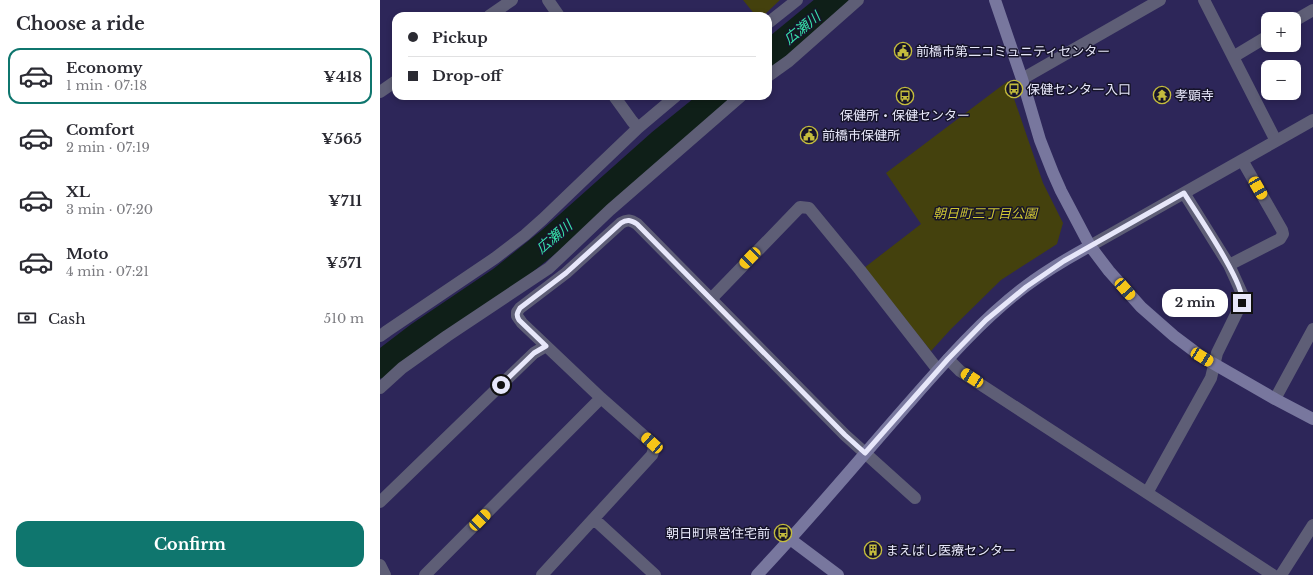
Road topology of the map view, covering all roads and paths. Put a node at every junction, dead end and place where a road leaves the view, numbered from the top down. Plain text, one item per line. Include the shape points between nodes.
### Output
1 (512, 0) edge
2 (548, 0) edge
3 (797, 0) edge
4 (858, 0) edge
5 (995, 0) edge
6 (1160, 0) edge
7 (1204, 0) edge
8 (1313, 10) edge
9 (495, 12) edge
10 (556, 12) edge
11 (1301, 17) edge
12 (772, 20) edge
13 (1261, 40) edge
14 (1233, 57) junction
15 (772, 73) edge
16 (1022, 79) junction
17 (392, 84) edge
18 (380, 92) edge
19 (617, 100) edge
20 (671, 100) edge
21 (736, 100) edge
22 (1313, 120) edge
23 (638, 128) junction
24 (1276, 141) junction
25 (1242, 160) junction
26 (1184, 193) junction
27 (1090, 246) junction
28 (1229, 265) junction
29 (711, 299) junction
30 (1313, 328) edge
31 (380, 336) edge
32 (546, 346) junction
33 (948, 359) junction
34 (1214, 364) junction
35 (938, 370) junction
36 (380, 388) edge
37 (601, 398) junction
38 (1275, 399) junction
39 (1313, 419) edge
40 (865, 453) junction
41 (1148, 493) junction
42 (915, 498) dead end
43 (380, 502) edge
44 (594, 519) junction
45 (1313, 525) edge
46 (790, 539) junction
47 (380, 565) edge
48 (385, 575) edge
49 (425, 575) edge
50 (542, 575) edge
51 (655, 575) edge
52 (757, 575) edge
53 (838, 575) edge
54 (1273, 575) edge
55 (1281, 575) edge

1 - 9 street
2 - 10 street
3 - 12 street
4 - 15 street
5 - 16 street
6 - 16 street
7 - 14 street
8 - 11 street
13 - 14 street
14 - 24 street
16 - 27 street via 1048,160
17 - 18 street
19 - 23 street
20 - 23 street
21 - 36 street via 618,202 549,268 402,368
22 - 24 street
23 - 31 street via 525,235
24 - 25 street
25 - 26 street
25 - 28 street via 1282,234 1280,239
26 - 27 street
26 - 28 street
27 - 33 street via 1026,287 986,320
27 - 34 street via 1141,307 1174,336
28 - 34 street via 1244,298
29 - 32 street via 637,224 630,220 624,221 566,273 517,312 522,323
29 - 35 street via 800,207 809,208
29 - 40 street
30 - 38 street
32 - 37 street
32 - 43 street via 534,353
33 - 35 street
33 - 41 street via 960,371
34 - 38 street
34 - 41 street via 1211,378
35 - 40 street
37 - 44 street via 652,443 654,449 652,455
37 - 49 street
38 - 39 street
40 - 42 street
40 - 46 street
41 - 54 street
44 - 50 street
44 - 51 street
45 - 55 street
46 - 52 street
46 - 53 street
47 - 48 street

